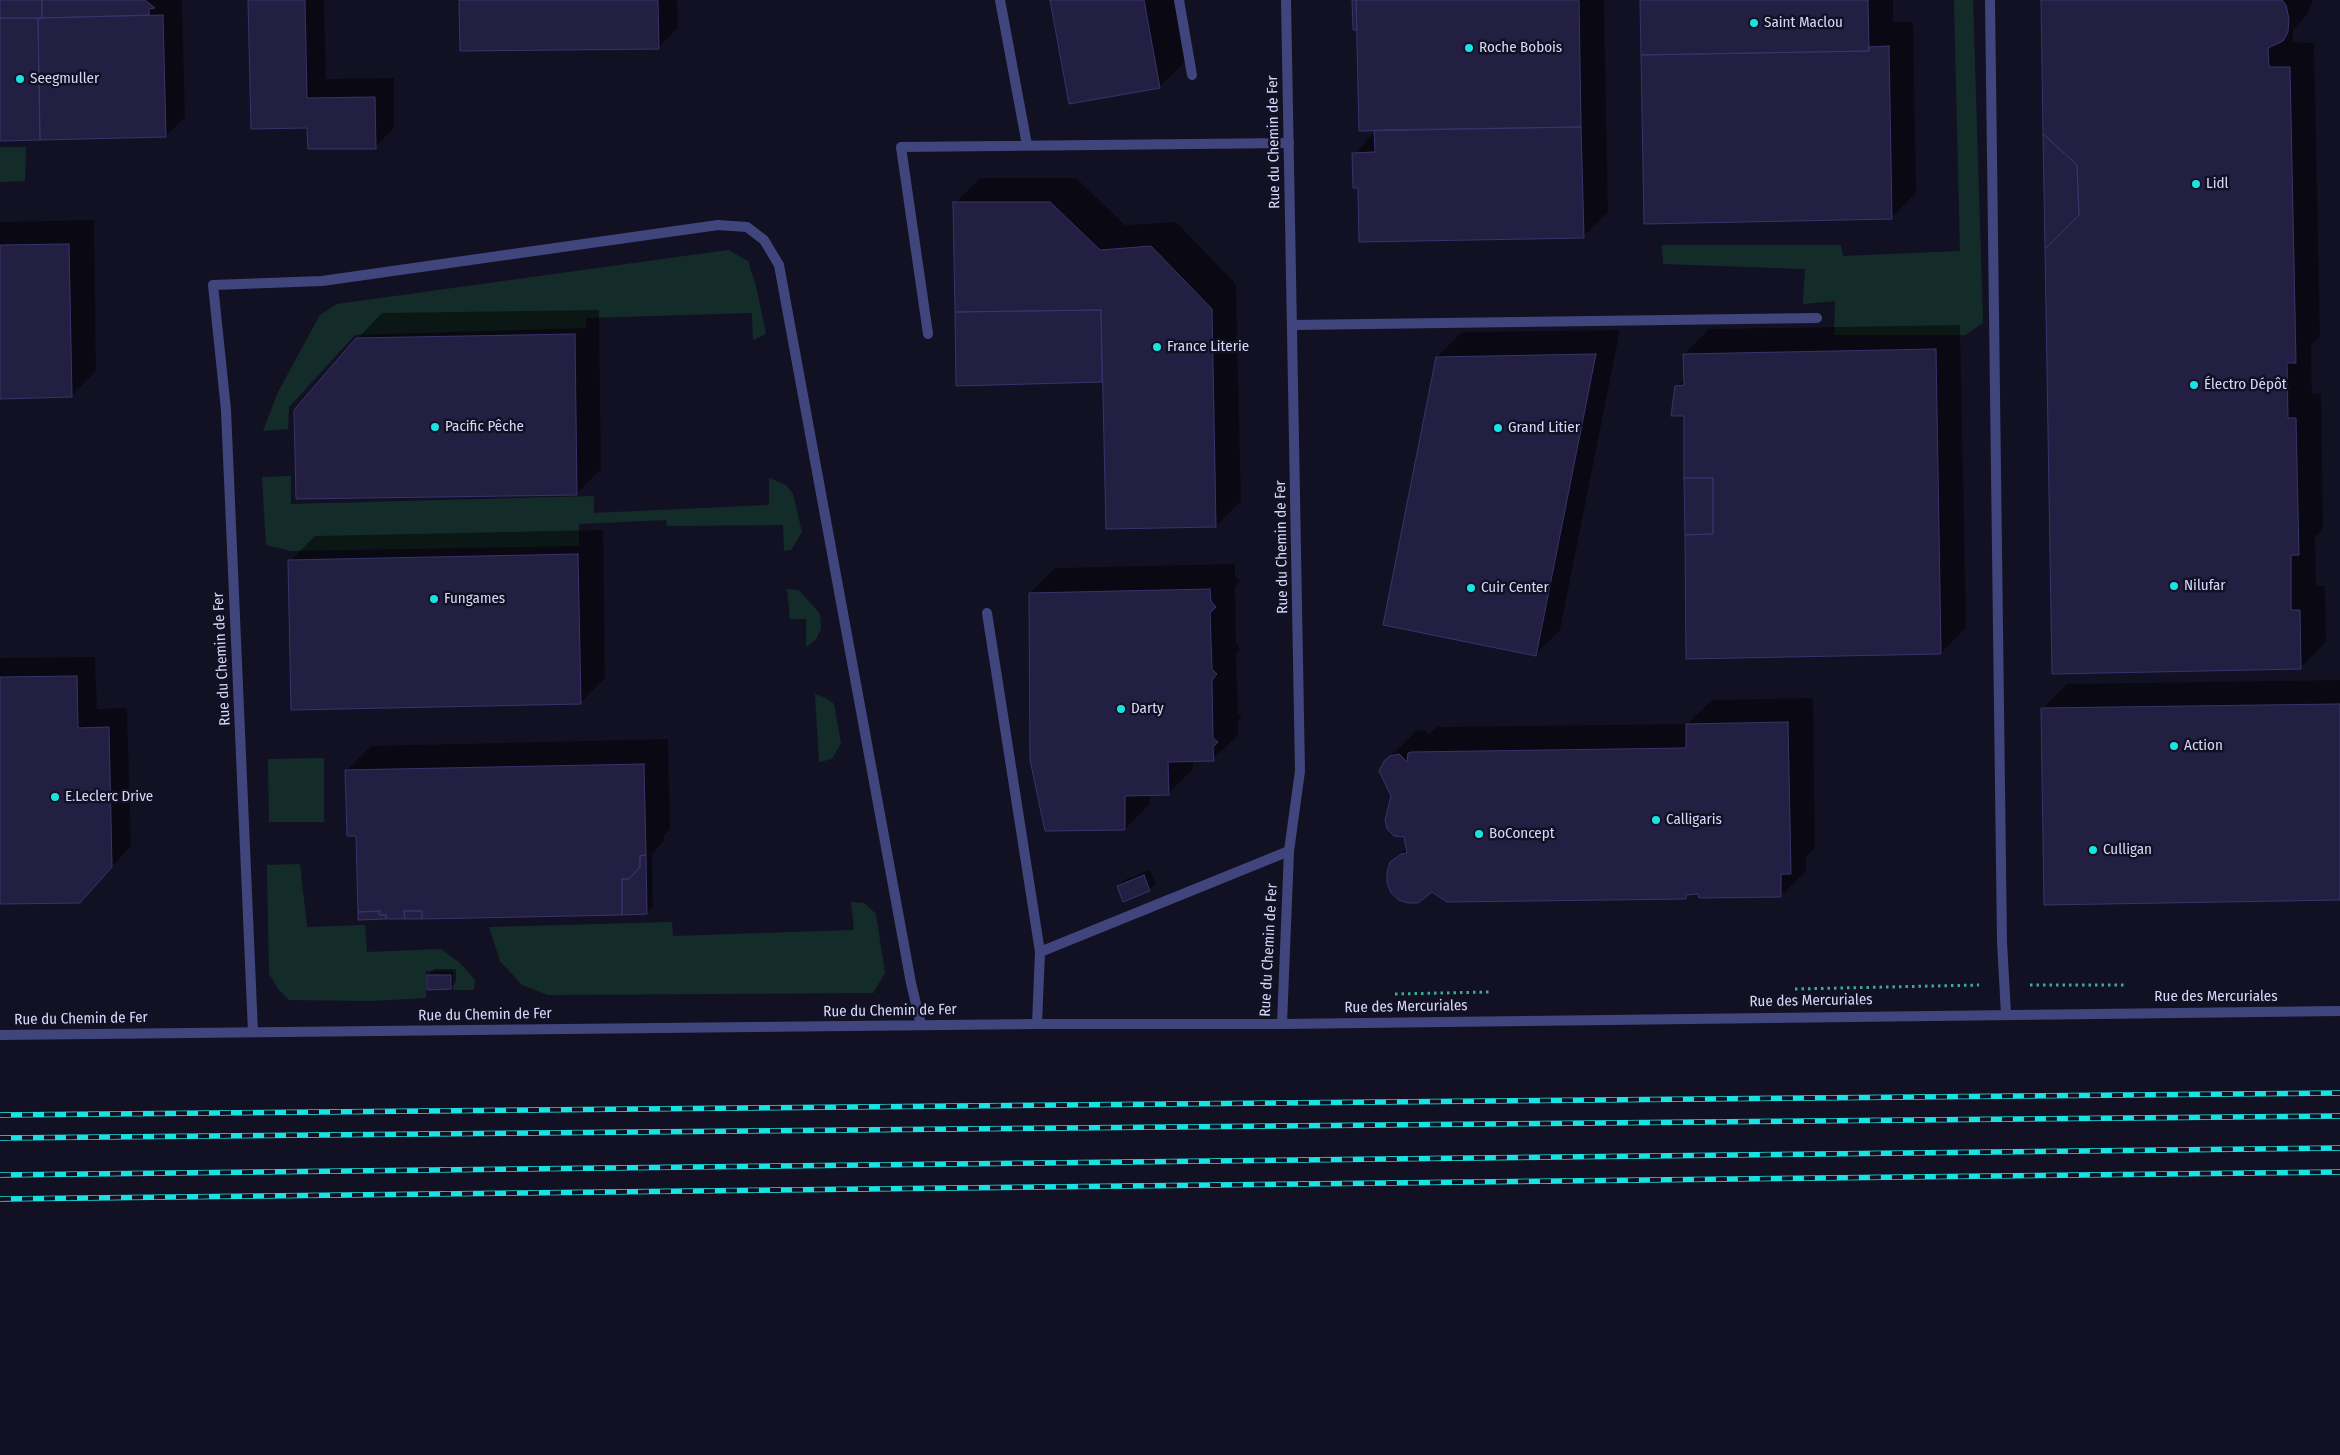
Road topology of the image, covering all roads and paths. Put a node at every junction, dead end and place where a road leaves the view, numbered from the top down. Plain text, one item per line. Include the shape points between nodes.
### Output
1 (1000, 0) edge
2 (1179, 0) edge
3 (1286, 0) edge
4 (1990, 0) edge
5 (1192, 75) dead end
6 (1289, 143) junction
7 (1027, 145) junction
8 (1817, 318) dead end
9 (1293, 326) junction
10 (928, 334) dead end
11 (987, 613) dead end
12 (1289, 851) junction
13 (1040, 952) junction
14 (2340, 1011) edge
15 (2006, 1014) junction
16 (1037, 1024) junction
17 (1282, 1024) junction
18 (921, 1025) junction
19 (253, 1032) junction
20 (0, 1035) edge

1 - 7 street
2 - 5 street
3 - 6 street, Rue du Chemin de Fer
4 - 15 street via 2002,942
6 - 7 street
6 - 9 street, Rue du Chemin de Fer
7 - 10 street via 901,147
8 - 9 street
9 - 12 street, Rue du Chemin de Fer via 1300,771
11 - 13 street
12 - 13 street
12 - 17 street, Rue du Chemin de Fer
13 - 16 street
14 - 15 street, Rue des Mercuriales
15 - 17 street, Rue des Mercuriales
16 - 17 street, Rue du Chemin de Fer
16 - 18 street, Rue du Chemin de Fer
18 - 19 street, Rue du Chemin de Fer
18 - 19 street, Rue du Chemin de Fer via 779,265 764,240 747,227 718,225 322,281 213,285 226,410
19 - 20 street, Rue du Chemin de Fer

